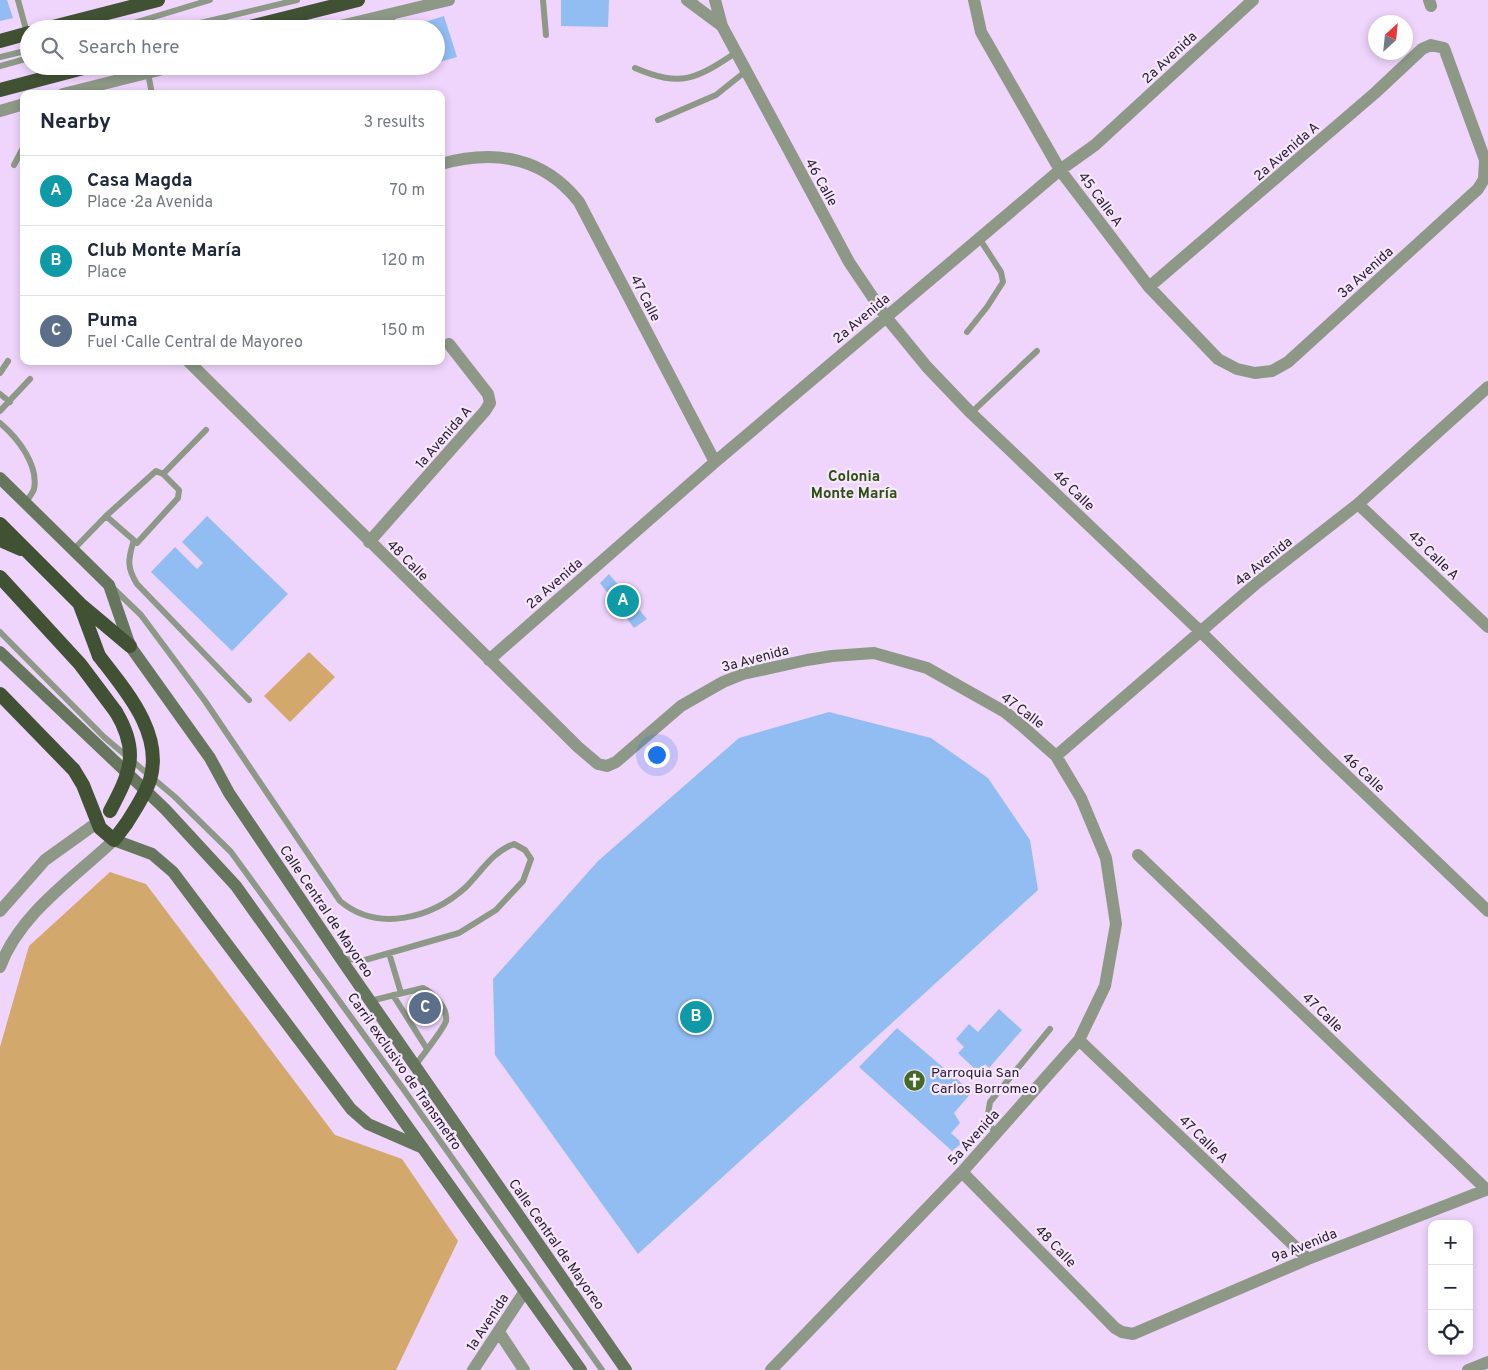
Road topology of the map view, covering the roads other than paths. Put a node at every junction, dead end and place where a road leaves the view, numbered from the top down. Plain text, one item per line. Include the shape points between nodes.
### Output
1 (18, 0) edge
2 (158, 0) edge
3 (210, 0) edge
4 (297, 0) edge
5 (358, 0) edge
6 (449, 0) edge
7 (543, 0) edge
8 (687, 0) edge
9 (715, 0) edge
10 (974, 0) edge
11 (1253, 0) edge
12 (391, 13) junction
13 (24, 20) edge
14 (79, 20) edge
15 (144, 20) edge
16 (214, 20) edge
17 (278, 20) edge
18 (363, 20) edge
19 (392, 20) edge
20 (722, 26) junction
21 (20, 36) edge
22 (546, 36) dead end
23 (0, 42) edge
24 (1444, 48) joint
25 (20, 52) edge
26 (736, 52) junction
27 (0, 57) edge
28 (20, 60) edge
29 (0, 66) edge
30 (634, 68) dead end
31 (746, 71) junction
32 (57, 75) edge
33 (140, 75) edge
34 (148, 75) edge
35 (0, 90) edge
36 (79, 90) edge
37 (151, 90) edge
38 (20, 105) edge
39 (0, 111) edge
40 (658, 120) dead end
41 (20, 154) edge
42 (445, 163) edge
43 (14, 165) dead end
44 (1060, 170) junction
45 (979, 238) junction
46 (1149, 287) junction
47 (886, 317) junction
48 (967, 332) dead end
49 (449, 344) dead end
50 (1037, 351) dead end
51 (8, 361) dead end
52 (192, 365) edge
53 (0, 373) edge
54 (1256, 373) joint
55 (30, 379) dead end
56 (1488, 387) edge
57 (0, 394) edge
58 (10, 402) junction
59 (0, 411) edge
60 (971, 413) junction
61 (0, 423) edge
62 (206, 430) dead end
63 (715, 462) junction
64 (163, 474) junction
65 (0, 478) edge
66 (26, 503) junction
67 (1358, 504) junction
68 (106, 516) junction
69 (0, 524) edge
70 (0, 540) edge
71 (134, 542) junction
72 (369, 542) junction
73 (74, 549) junction
74 (29, 552) junction
75 (0, 577) edge
76 (109, 585) junction
77 (80, 604) junction
78 (1488, 627) edge
79 (0, 632) edge
80 (1202, 633) junction
81 (130, 646) junction
82 (0, 652) edge
83 (488, 660) junction
84 (927, 668) joint
85 (0, 694) edge
86 (249, 700) dead end
87 (1056, 756) junction
88 (616, 762) joint
89 (1081, 798) joint
90 (98, 822) junction
91 (114, 840) junction
92 (1138, 855) dead end
93 (0, 911) edge
94 (1488, 911) edge
95 (389, 953) junction
96 (341, 959) junction
97 (0, 967) edge
98 (401, 993) junction
99 (393, 995) junction
100 (370, 1001) junction
101 (1050, 1029) dead end
102 (1079, 1040) junction
103 (426, 1049) junction
104 (415, 1066) junction
105 (996, 1134) junction
106 (424, 1148) junction
107 (962, 1172) junction
108 (1488, 1189) edge
109 (1308, 1259) junction
110 (525, 1291) junction
111 (499, 1332) junction
112 (1133, 1334) joint
113 (1487, 1365) edge
114 (473, 1370) edge
115 (524, 1370) edge
116 (581, 1370) edge
117 (602, 1370) edge
118 (626, 1370) edge
119 (771, 1370) edge
120 (1468, 1370) edge

1 - 13 lane
2 - 14 highway
3 - 15 lane
4 - 16 lane
5 - 17 highway
6 - 12 street
7 - 22 lane
8 - 20 street, 46 Calle
9 - 20 street, 46 Calle
10 - 44 street, 45 Calle A via 981,32
11 - 44 street, 2a Avenida via 1095,145
12 - 18 street
12 - 19 lane
20 - 26 street, 46 Calle
21 - 23 highway
24 - 46 street, 2a Avenida A via 1431,45 1422,50
24 - 54 street, 3a Avenida via 1485,160 1484,179 1470,198 1288,362 1272,371
25 - 27 lane
26 - 30 lane via 705,73 691,78 655,76
26 - 31 street, 46 Calle
28 - 29 lane
31 - 40 lane via 716,95
31 - 47 street, 46 Calle via 849,262
32 - 35 highway
33 - 36 street
34 - 37 lane
38 - 39 street
41 - 43 lane
42 - 63 street, 47 Calle via 485,157 518,160 549,172 568,188 579,202
44 - 45 street, 2a Avenida
44 - 46 street, 45 Calle A
45 - 47 street, 2a Avenida
45 - 48 lane via 1001,272 1003,282
46 - 54 street, 45 Calle A via 1218,359 1237,369
47 - 60 street, 46 Calle
47 - 63 street, 2a Avenida
49 - 72 street, 1a Avenida A via 488,394 490,403
50 - 60 lane
51 - 53 lane
52 - 72 street, 48 Calle
55 - 58 lane
56 - 67 street, 4a Avenida
57 - 58 lane
58 - 59 lane
60 - 80 street, 46 Calle
61 - 66 lane via 22,448 30,463 34,490
62 - 64 lane
63 - 83 street, 2a Avenida
64 - 68 lane via 151,474
64 - 71 lane via 179,490 178,498 139,542
65 - 66 main road, Calle Central de Mayoreo
66 - 73 main road, Calle Central de Mayoreo
67 - 78 street, 45 Calle A
67 - 80 street, 4a Avenida via 1258,582
68 - 71 lane
68 - 73 lane
69 - 74 highway
70 - 74 highway
71 - 86 lane via 128,558 128,570 137,584
72 - 83 street, 48 Calle
73 - 76 main road, Calle Central de Mayoreo
74 - 77 highway
75 - 90 highway, bridge via 80,664 116,712 128,738 131,758 128,775 110,811
76 - 81 main road, Calle Central de Mayoreo
76 - 95 lane via 141,615 205,702 340,901 352,911 369,918 389,920 430,912 465,887 500,849 514,844 525,850 531,859 522,881 496,910 459,933
77 - 81 highway
77 - 91 highway, bridge via 99,656 140,716 152,749 149,782
79 - 117 lane, Carril exclusivo de Transmetro via 104,737 175,797 231,852
80 - 87 street, 4a Avenida
80 - 94 street, 46 Calle
81 - 96 main road, Calle Central de Mayoreo via 210,758 229,793
82 - 106 main road via 166,809 226,874
83 - 88 street, 48 Calle via 598,764 607,766
84 - 87 street, 47 Calle via 1005,712
84 - 88 street, 3a Avenida via 874,654 832,656 743,674 688,702
85 - 90 highway via 74,770
87 - 89 street, 47 Calle
89 - 102 street, 5a Avenida via 1106,858 1116,924 1105,986
90 - 91 highway via 104,833
90 - 93 street via 45,860
91 - 97 street via 21,928
91 - 106 main road via 152,854 173,872 359,1118
92 - 108 street, 47 Calle
95 - 96 lane via 365,960
95 - 98 lane
96 - 100 main road, Calle Central de Mayoreo
98 - 99 lane
98 - 103 lane via 423,988 433,992 445,1011 446,1021
99 - 100 lane
99 - 103 lane
100 - 104 main road, Calle Central de Mayoreo
101 - 105 lane via 990,1102 987,1120
102 - 105 street, 5a Avenida
102 - 109 street, 47 Calle A
103 - 104 lane
104 - 118 main road, Calle Central de Mayoreo
105 - 107 street, 5a Avenida
106 - 110 main road
107 - 112 street, 48 Calle via 1115,1328
107 - 119 street, 5a Avenida
108 - 109 street, 9a Avenida
109 - 112 street, 9a Avenida
110 - 111 street, 1a Avenida
110 - 116 main road
111 - 114 street, 1a Avenida
111 - 115 street
113 - 120 street

